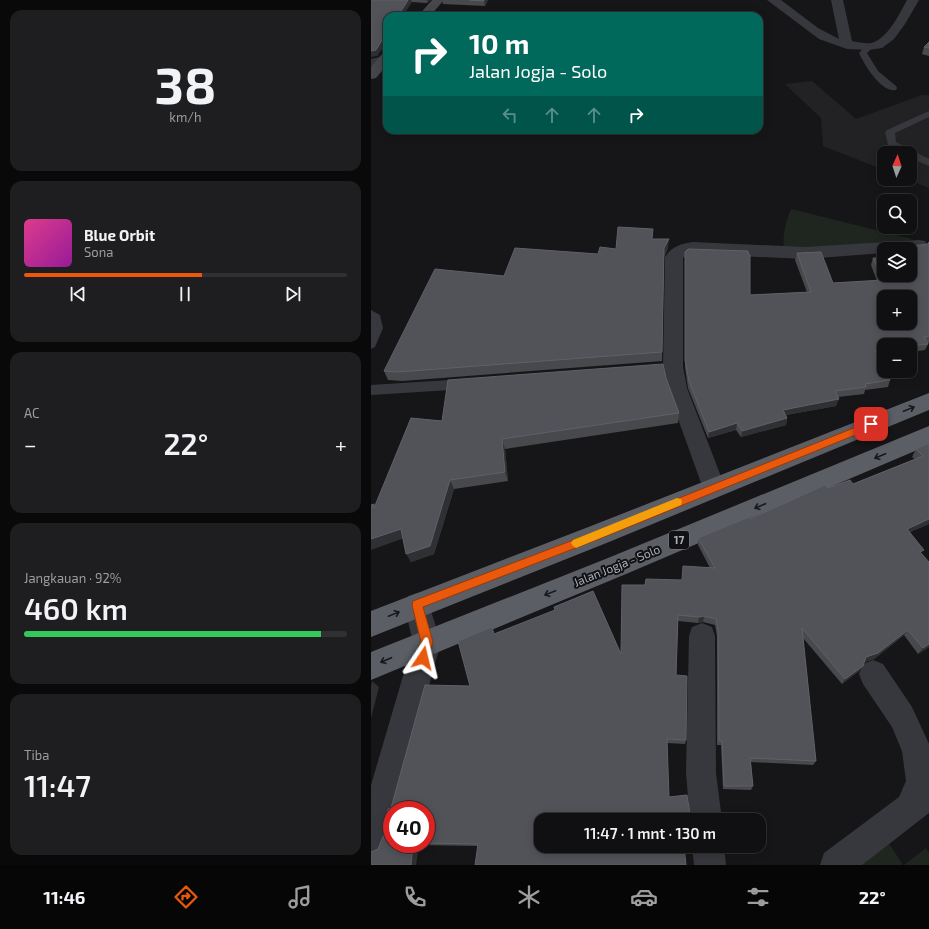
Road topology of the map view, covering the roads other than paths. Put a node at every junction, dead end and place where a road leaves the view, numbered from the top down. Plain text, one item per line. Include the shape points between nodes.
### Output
1 (438, 0) edge
2 (773, 0) edge
3 (837, 0) edge
4 (913, 0) edge
5 (428, 12) edge
6 (847, 45) junction
7 (869, 47) junction
8 (383, 59) edge
9 (383, 61) edge
10 (371, 63) edge
11 (371, 75) edge
12 (893, 88) dead end
13 (929, 114) edge
14 (896, 146) edge
15 (917, 157) edge
16 (929, 164) edge
17 (919, 245) edge
18 (371, 314) edge
19 (371, 344) edge
20 (480, 382) edge
21 (371, 390) edge
22 (929, 401) edge
23 (929, 435) edge
24 (713, 487) junction
25 (417, 605) junction
26 (371, 624) edge
27 (702, 636) dead end
28 (427, 642) junction
29 (371, 666) edge
30 (873, 674) dead end
31 (920, 800) edge
32 (705, 813) edge
33 (371, 839) edge
34 (710, 853) edge
35 (711, 865) edge
36 (836, 865) edge

1 - 5 main road
2 - 6 street via 821,36
3 - 6 street
4 - 7 street via 889,36 880,45
6 - 7 street
7 - 12 lane via 863,53 867,63 876,76
8 - 10 street
9 - 11 main road
13 - 14 lane via 890,132 891,143
15 - 16 lane
17 - 24 street via 805,253 693,248 681,250 674,257 665,367 677,388
18 - 19 lane via 378,323
20 - 21 lane
24 -> 22 highway
23 -> 28 highway, Jalan Jogja - Solo / 17 via 617,566
24 - 25 highway
26 -> 25 highway
25 - 28 street
27 - 32 street via 701,773
28 -> 29 highway, Jalan Jogja - Solo / 17
28 - 33 street
30 - 31 street via 902,716 917,751 921,781
31 - 36 street
34 - 35 street

